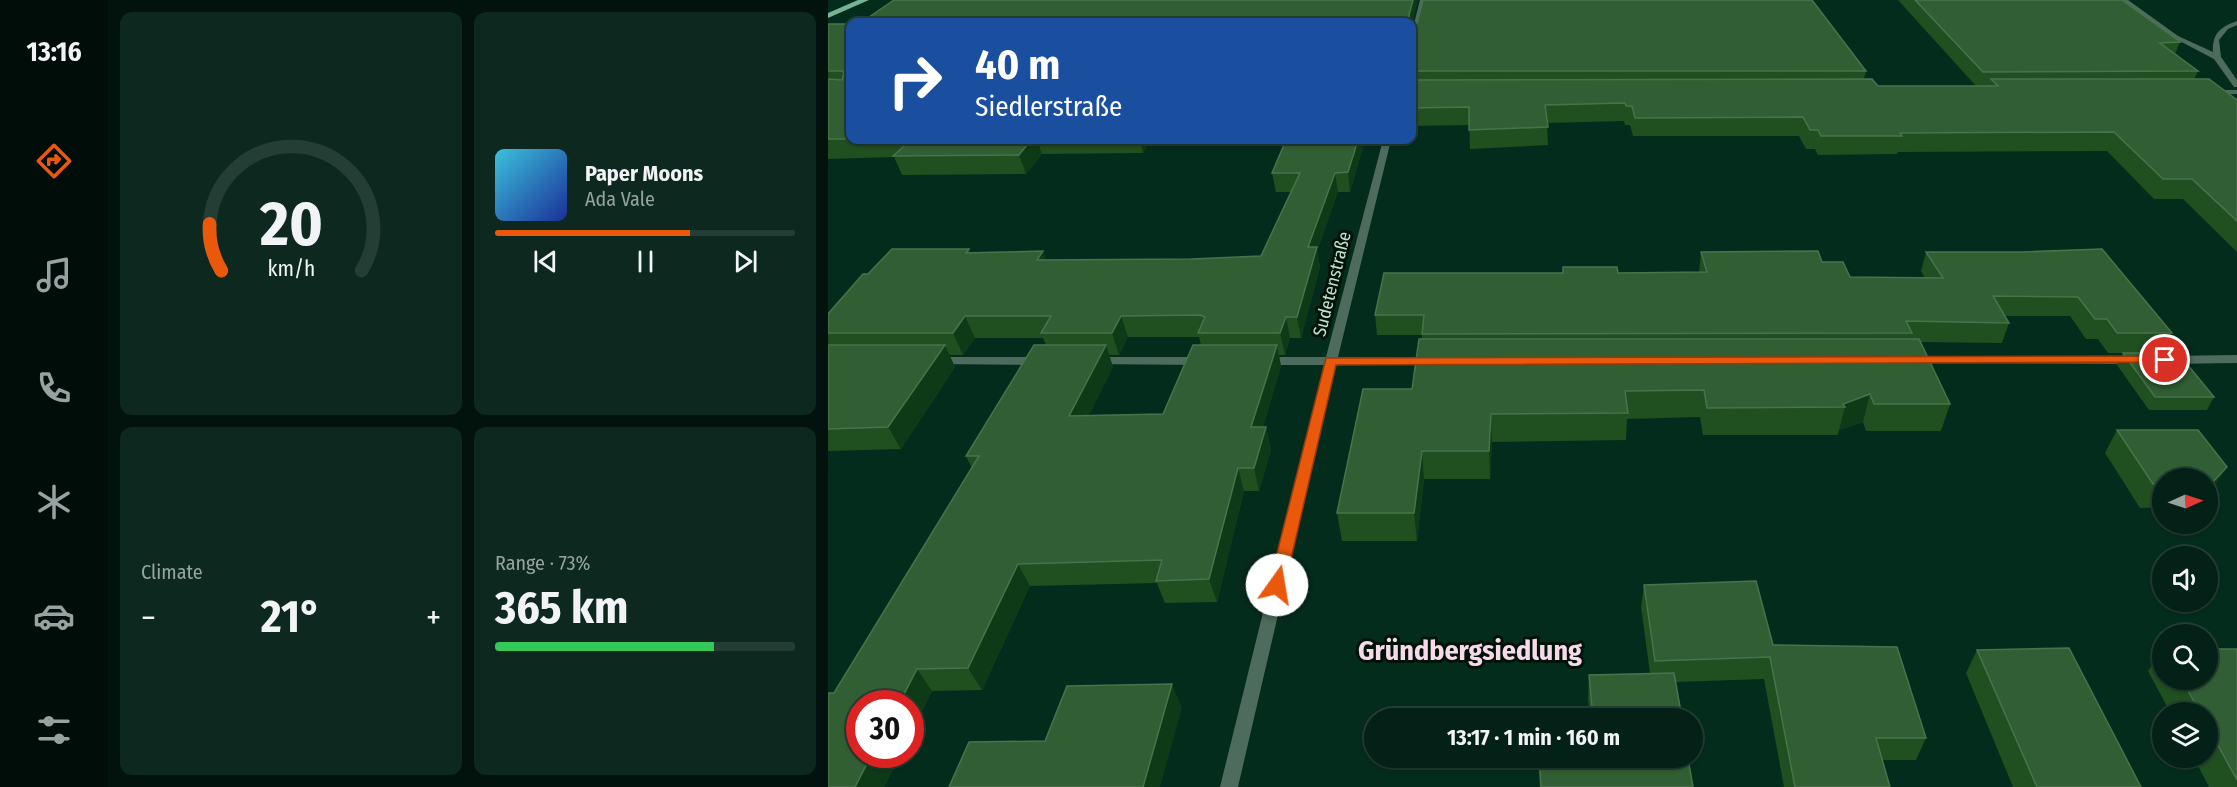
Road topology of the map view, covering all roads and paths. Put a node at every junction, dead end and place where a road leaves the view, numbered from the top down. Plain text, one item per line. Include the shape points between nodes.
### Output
1 (865, 0) edge
2 (1423, 0) edge
3 (2124, 0) edge
4 (828, 16) edge
5 (2237, 23) edge
6 (1416, 27) edge
7 (2217, 57) junction
8 (2237, 85) edge
9 (2201, 92) edge
10 (2237, 92) edge
11 (1386, 144) edge
12 (2237, 359) edge
13 (1903, 360) edge
14 (924, 361) edge
15 (1055, 361) edge
16 (1079, 361) edge
17 (1211, 361) edge
18 (1259, 361) edge
19 (1331, 361) junction
20 (1450, 361) edge
21 (1229, 787) edge

1 - 4 main road
2 - 6 street
3 - 7 street via 2176,37
5 - 7 street via 2226,28 2216,40
7 - 8 street
9 - 10 street
11 - 19 street, Sudetenstraße
12 - 13 street
14 - 15 street
16 - 17 street
18 - 19 street
19 - 20 street
19 - 21 street, Sudetenstraße

